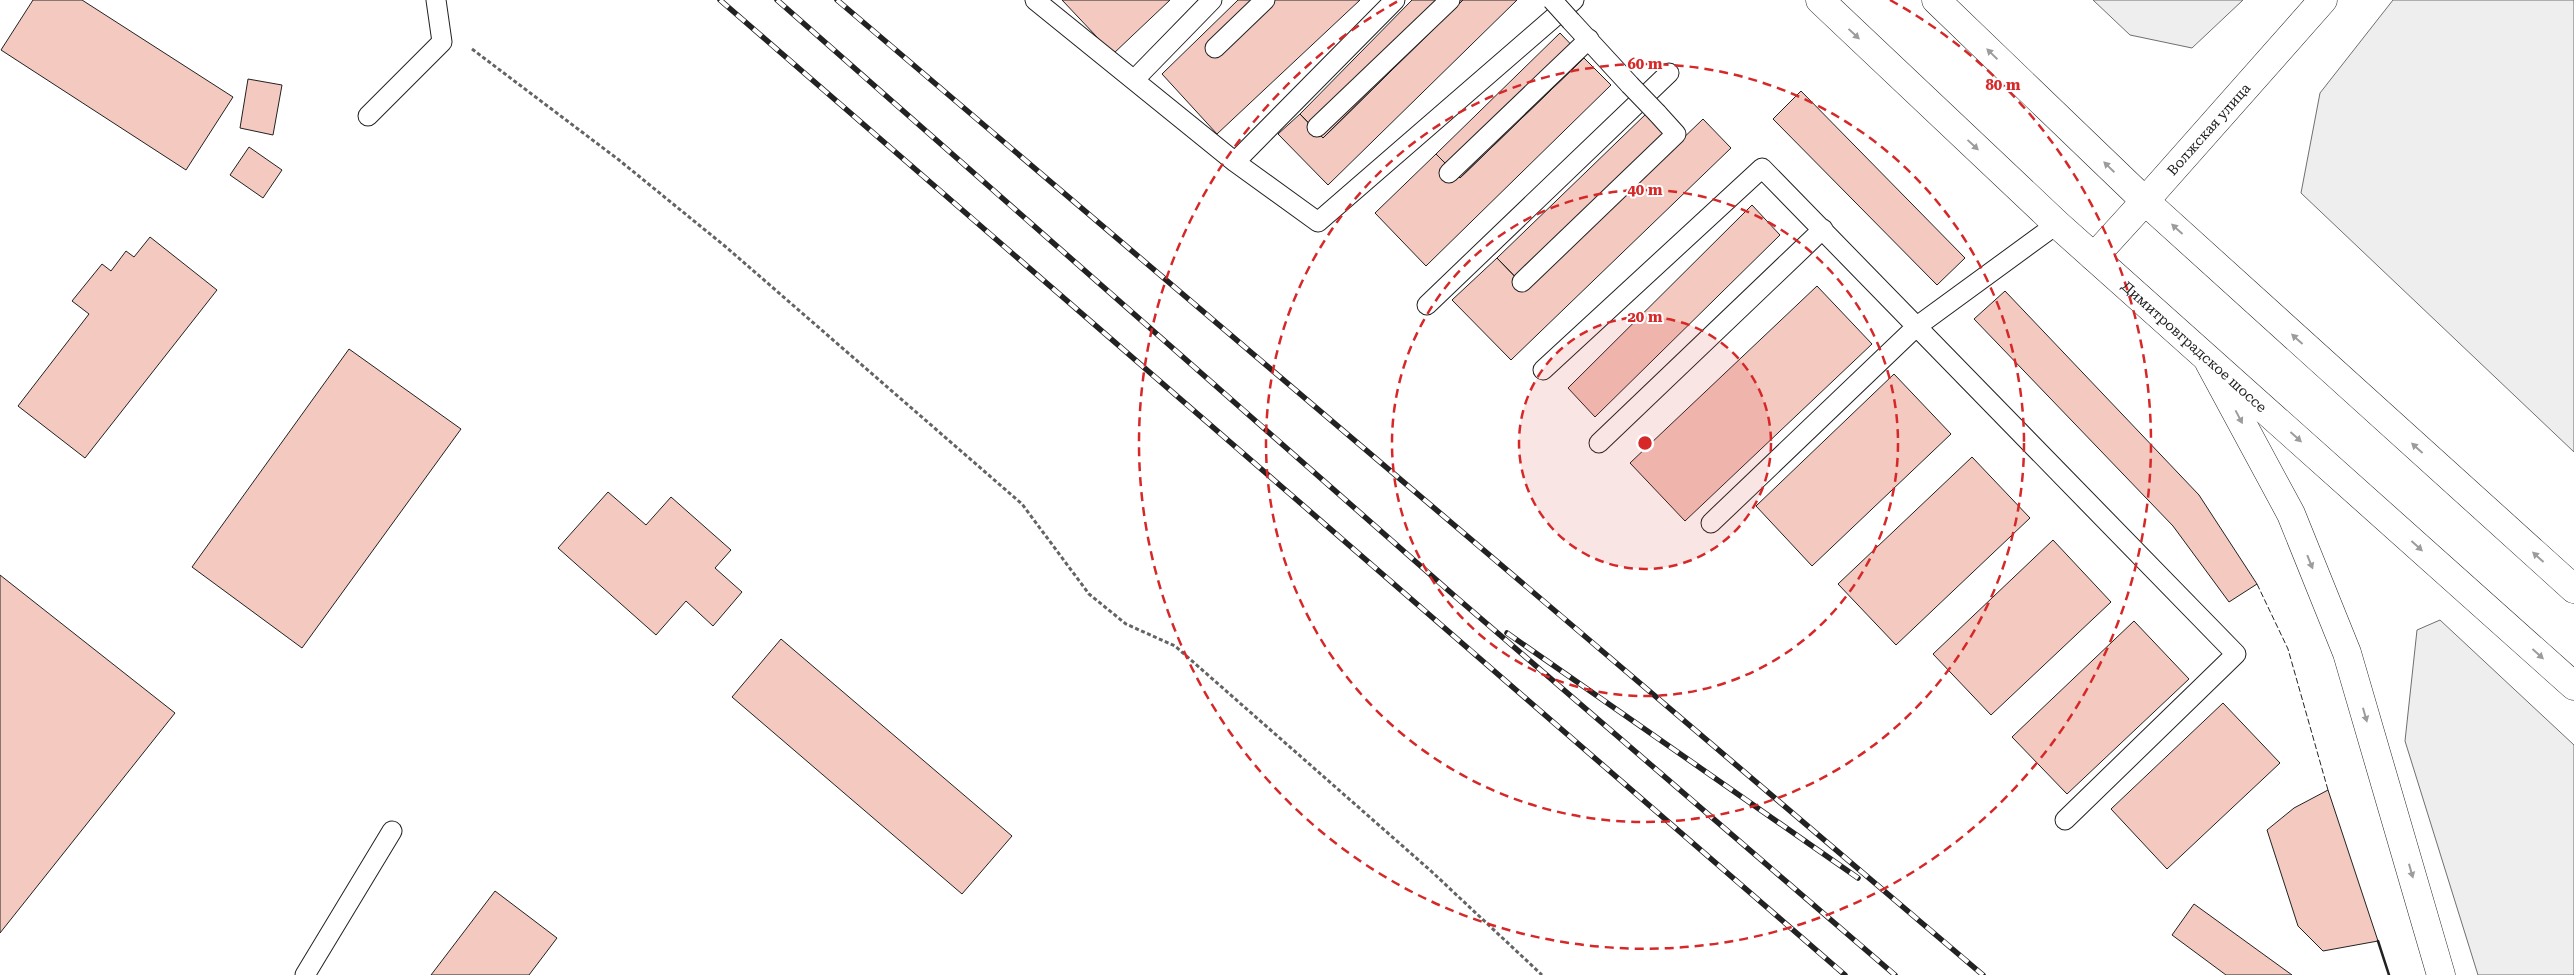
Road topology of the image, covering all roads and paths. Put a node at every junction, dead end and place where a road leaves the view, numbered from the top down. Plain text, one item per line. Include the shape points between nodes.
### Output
1 (436, 0) edge
2 (1037, 0) edge
3 (1212, 0) edge
4 (1265, 0) edge
5 (1395, 0) edge
6 (1450, 0) edge
7 (1552, 0) edge
8 (1574, 0) edge
9 (1820, 0) edge
10 (1936, 0) edge
11 (2323, 0) edge
12 (439, 25) junction
13 (1589, 40) junction
14 (1215, 48) dead end
15 (1669, 73) dead end
16 (1134, 80) junction
17 (368, 116) dead end
18 (1317, 127) dead end
19 (1234, 162) junction
20 (1449, 173) dead end
21 (2145, 200) junction
22 (2057, 224) junction
23 (1823, 229) junction
24 (2094, 257) junction
25 (1522, 282) dead end
26 (1427, 305) dead end
27 (1916, 327) junction
28 (2207, 358) junction
29 (1543, 370) dead end
30 (1599, 443) dead end
31 (1711, 523) dead end
32 (2574, 590) edge
33 (2574, 686) edge
34 (2065, 820) dead end
35 (392, 831) dead end
36 (305, 975) edge
37 (1542, 975) edge
38 (2441, 975) edge

1 - 12 lane
2 - 16 lane
3 - 16 lane
4 - 14 lane
5 - 19 lane
6 - 18 lane
7 - 13 lane, bridge
8 - 19 lane via 1318,222
9 -> 22 main road, Димитровградское шоссе
21 -> 10 main road
11 - 21 main road, Волжская улица
12 - 17 lane via 442,42
12 - 37 path via 619,160 726,247 1022,504 1089,594 1126,624 1174,646 1430,871
13 - 20 lane
13 - 25 lane, bridge via 1676,134
15 - 26 lane
16 - 19 lane
21 - 24 main road, Волжская улица
32 -> 21 main road
22 - 24 main road, Димитровградское шоссе
22 - 27 lane
23 - 27 lane
23 - 29 lane via 1762,168
23 - 30 lane
24 - 28 main road, Димитровградское шоссе
27 - 31 lane
27 - 34 lane via 2236,654
28 -> 33 main road, Димитровградское шоссе
28 -> 38 main road via 2291,514 2347,653
35 - 36 lane

